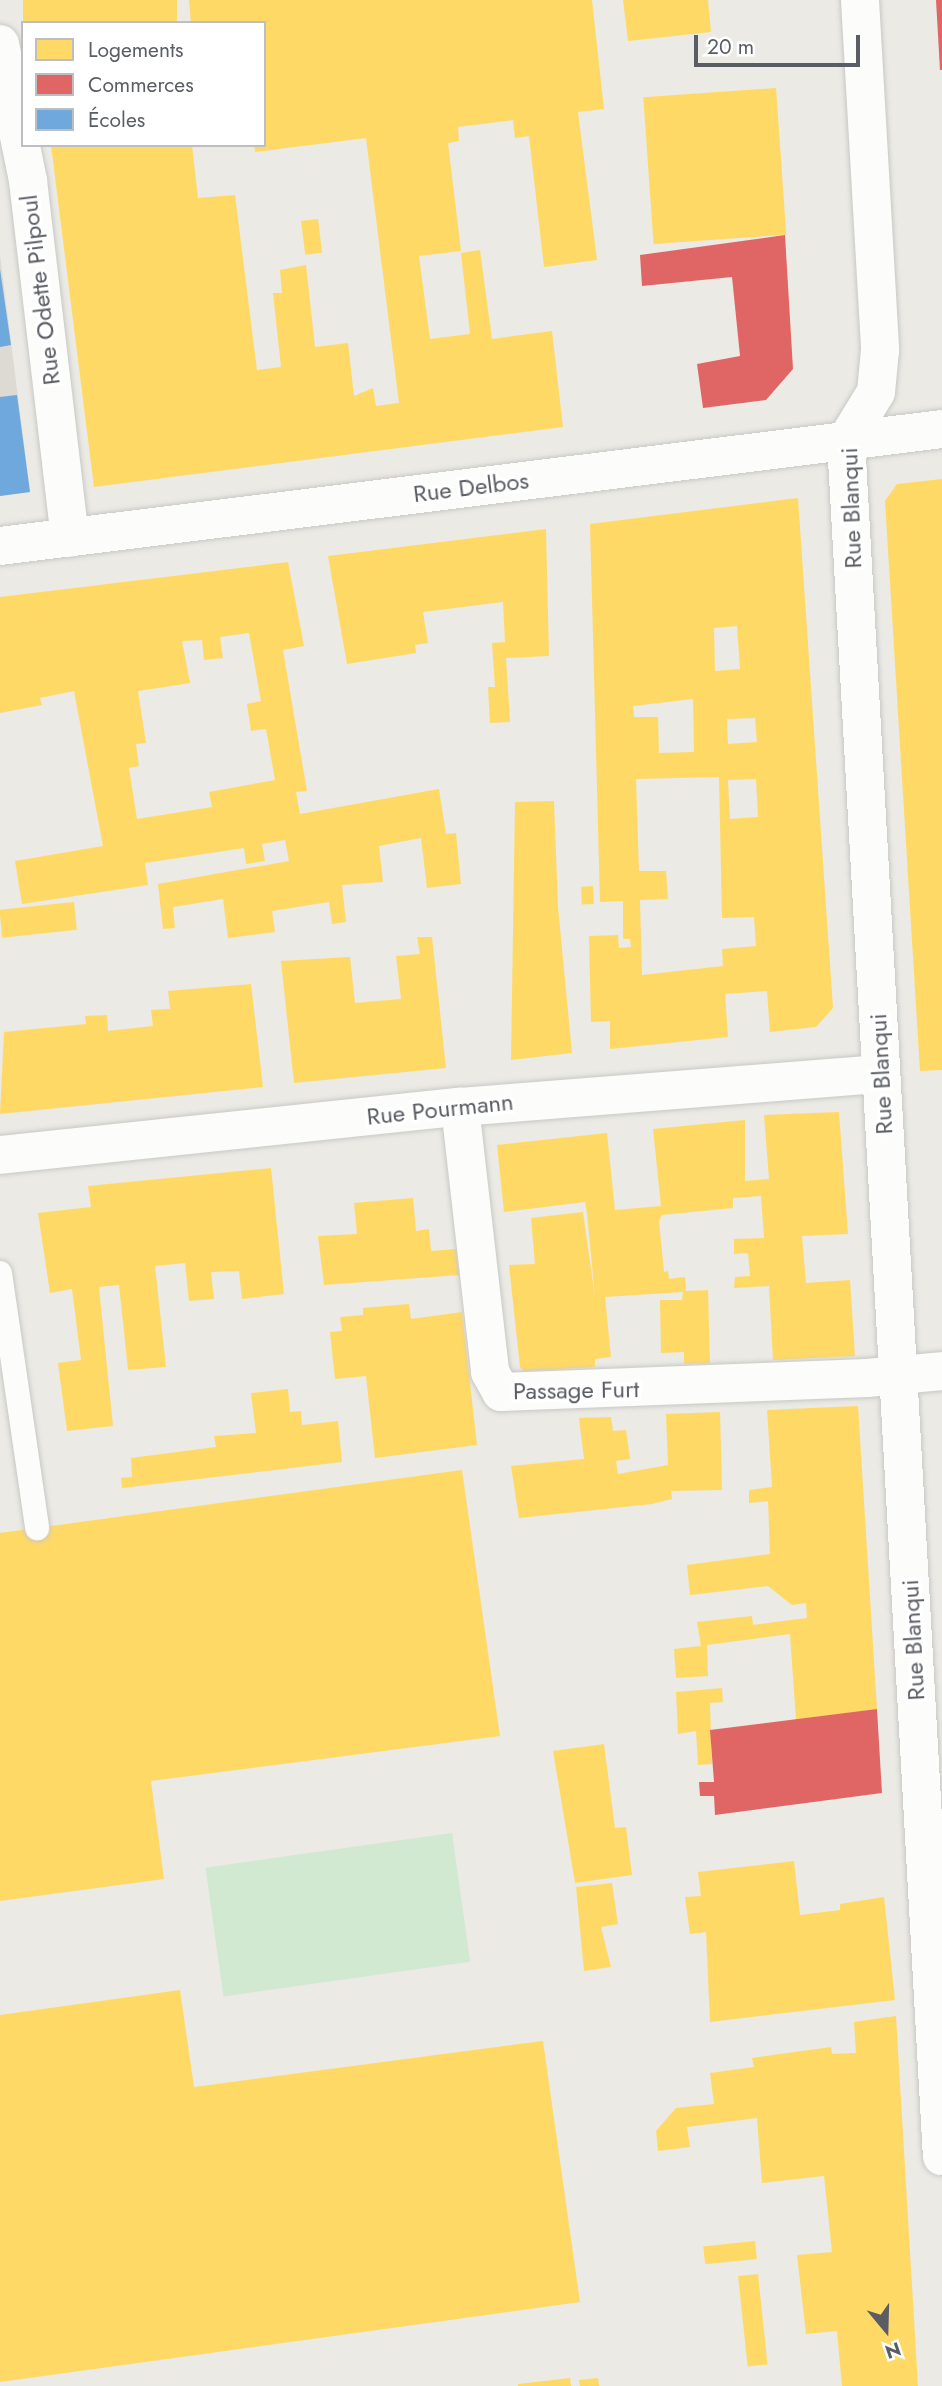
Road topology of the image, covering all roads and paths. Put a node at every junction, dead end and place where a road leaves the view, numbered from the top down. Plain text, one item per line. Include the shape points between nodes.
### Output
1 (860, 0) edge
2 (0, 44) edge
3 (21, 147) edge
4 (21, 147) edge
5 (942, 429) edge
6 (846, 441) junction
7 (70, 538) junction
8 (0, 546) edge
9 (881, 1074) junction
10 (460, 1107) junction
11 (0, 1155) edge
12 (0, 1273) edge
13 (942, 1371) edge
14 (899, 1376) junction
15 (37, 1528) dead end
16 (942, 2157) edge

1 - 6 street, Rue Blanqui via 880,350 876,392
2 - 4 street, Rue Odette Pilpoul
3 - 7 street, Rue Odette Pilpoul
5 - 6 street, Rue Delbos
6 - 7 street, Rue Delbos
6 - 9 street, Rue Blanqui
7 - 8 street, Rue Delbos
9 - 10 street, Rue Pourmann
9 - 14 street, Rue Blanqui
10 - 11 street, Rue Pourmann
10 - 14 street, Passage Furt via 490,1372 501,1392
12 - 15 lane
13 - 14 street
14 - 16 street, Rue Blanqui

